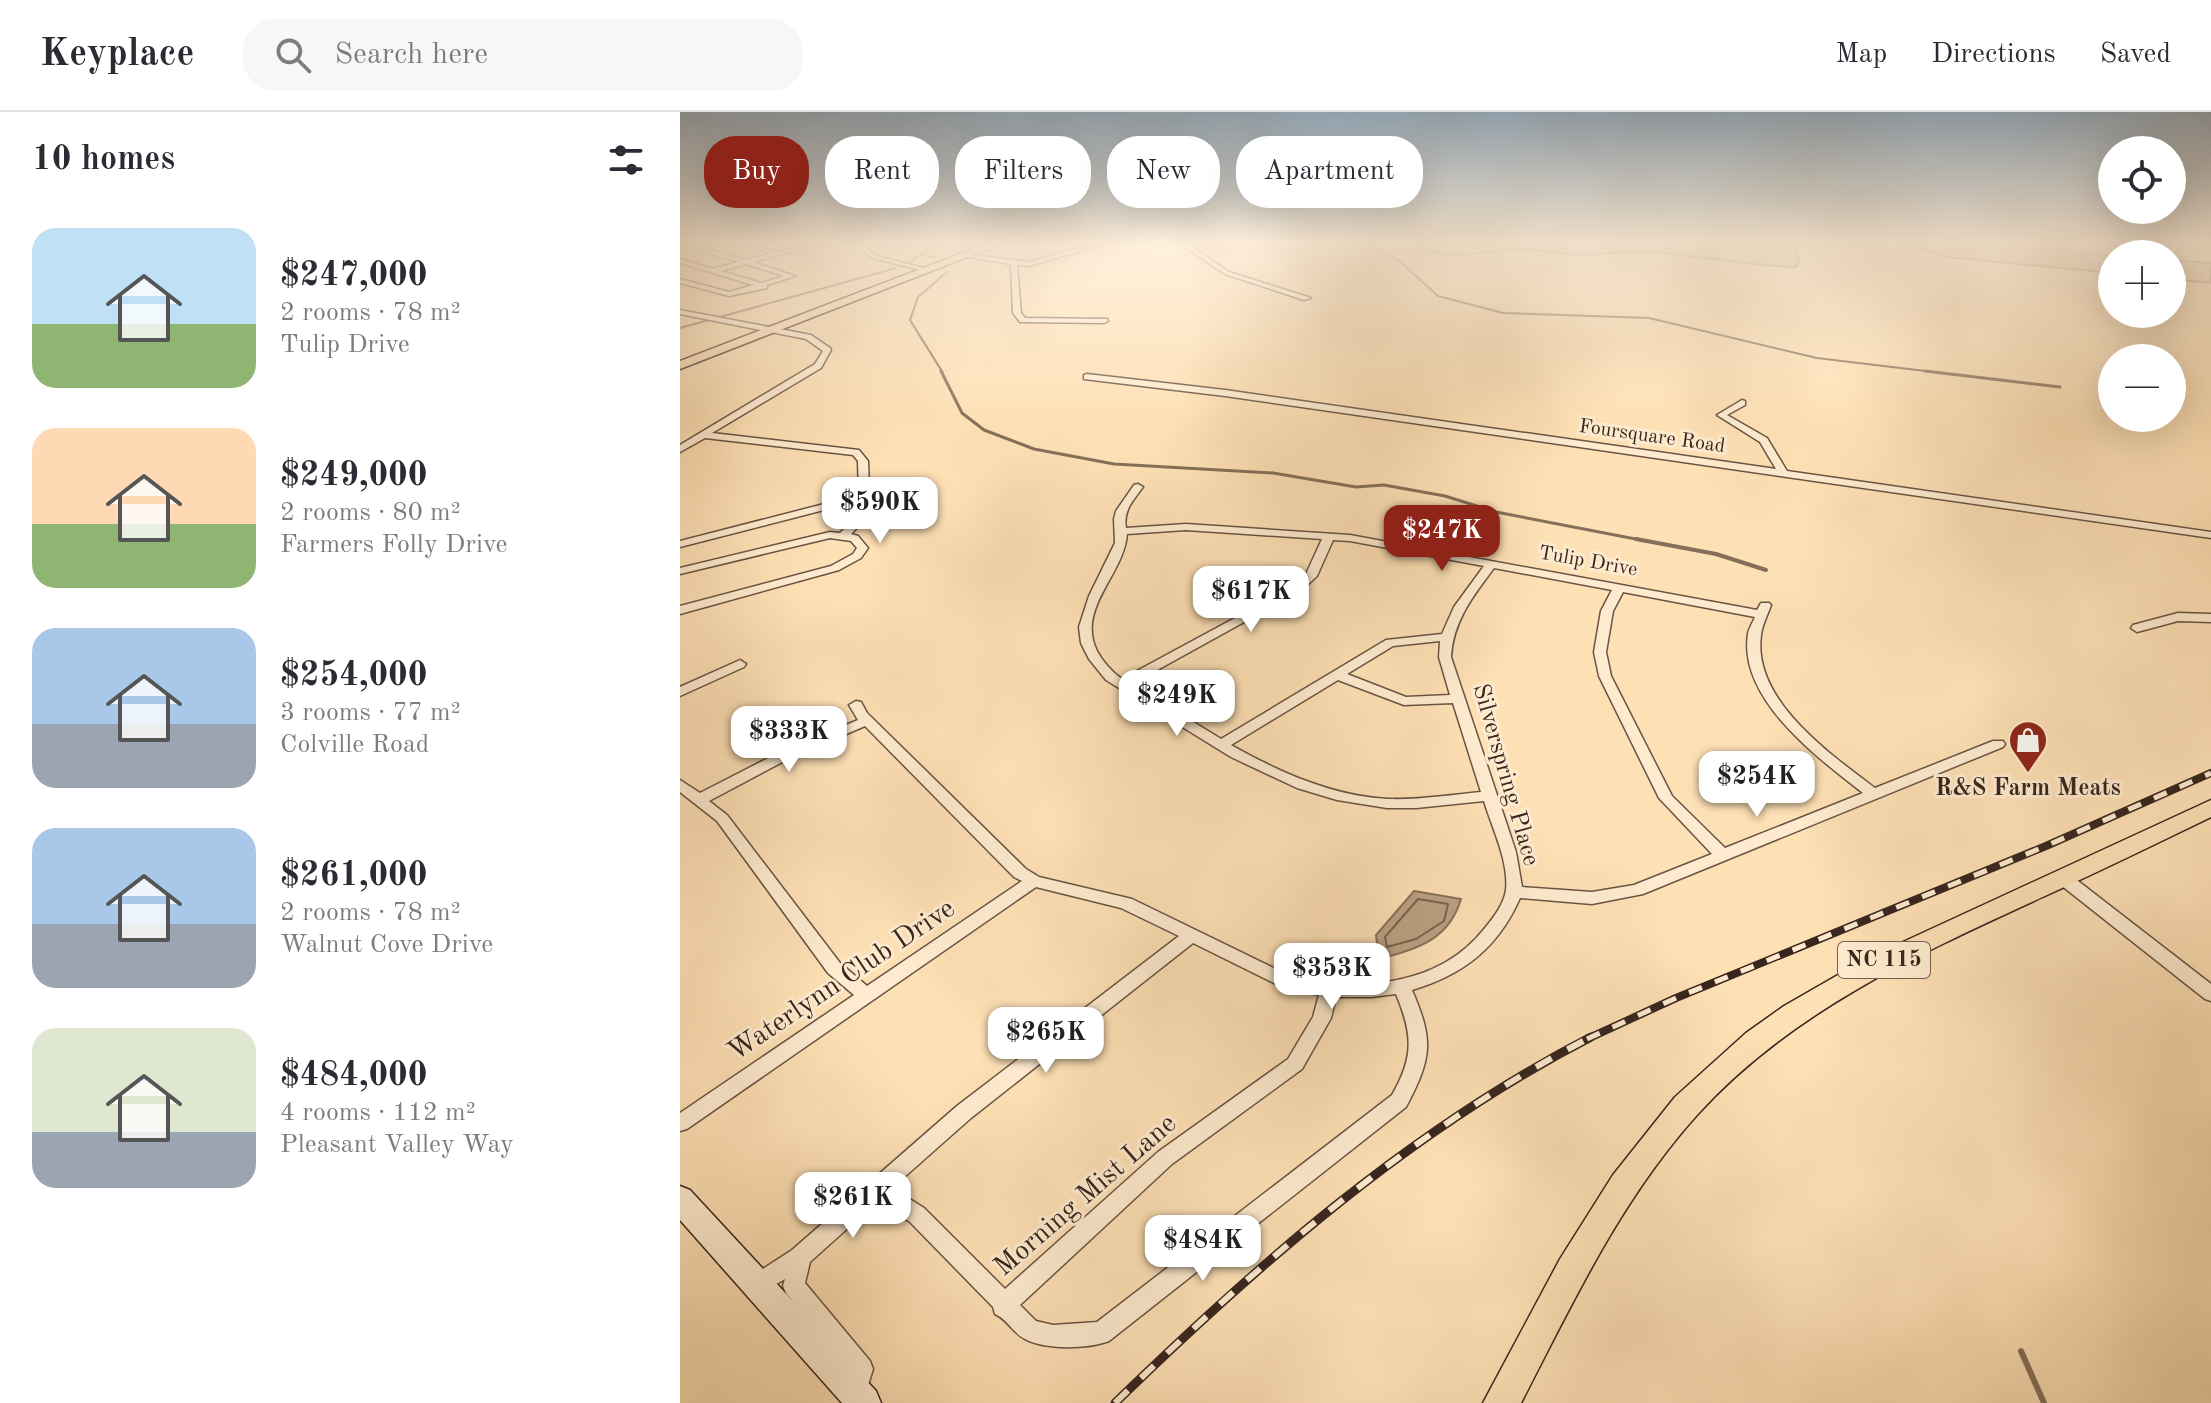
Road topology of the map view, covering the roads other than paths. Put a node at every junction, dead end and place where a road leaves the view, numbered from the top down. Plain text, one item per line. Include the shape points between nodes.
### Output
1 (844, 302) edge
2 (1016, 302) edge
3 (680, 312) edge
4 (1104, 321) dead end
5 (774, 329) junction
6 (680, 365) edge
7 (1087, 377) dead end
8 (1742, 403) dead end
9 (690, 434) dead end
10 (703, 435) junction
11 (680, 449) edge
12 (1784, 474) junction
13 (1138, 487) dead end
14 (864, 497) junction
15 (1122, 531) junction
16 (844, 535) junction
17 (2211, 535) edge
18 (1329, 536) junction
19 (680, 544) edge
20 (1491, 564) junction
21 (680, 571) edge
22 (1619, 588) junction
23 (680, 610) edge
24 (2211, 618) edge
25 (2137, 628) dead end
26 (1444, 637) junction
27 (740, 664) dead end
28 (1337, 675) junction
29 (1122, 684) junction
30 (680, 692) edge
31 (1458, 699) junction
32 (856, 705) dead end
33 (866, 721) junction
34 (1223, 744) junction
35 (1998, 744) dead end
36 (680, 785) edge
37 (1873, 794) junction
38 (1489, 796) junction
39 (699, 800) junction
40 (2211, 808) edge
41 (1722, 854) junction
42 (2063, 878) junction
43 (1034, 881) junction
44 (1514, 892) junction
45 (1193, 934) junction
46 (1401, 986) junction
47 (1329, 990) junction
48 (2211, 994) edge
49 (866, 996) junction
50 (680, 1123) edge
51 (877, 1190) junction
52 (680, 1199) edge
53 (800, 1257) junction
54 (757, 1285) junction
55 (1003, 1306) junction
56 (860, 1398) edge
57 (1501, 1403) edge

1 - 5 main road
2 - 4 street via 1023,320
3 - 5 street
5 - 6 main road
5 - 10 street via 818,342 827,350 825,357
7 - 12 street, Foursquare Road
8 - 12 street via 1721,415 1764,440
9 - 10 street
10 - 11 street
10 - 14 street via 856,452 863,461
12 - 17 street, Foursquare Road
13 - 15 street via 1121,511
14 - 16 street via 863,517
14 - 19 street
15 - 18 street, Tulip Drive via 1186,527
15 - 29 street via 1084,619 1091,657
16 - 21 street via 808,538
16 - 23 street via 863,548 848,562
18 - 20 street, Tulip Drive
18 - 29 street via 1311,576 1298,588
20 - 22 street, Tulip Drive
20 - 26 street
22 - 37 street, Tulip Drive via 1762,609 1752,642 1758,674 1802,738
22 - 41 street via 1607,611 1600,652 1605,676 1666,798
24 - 25 street via 2178,617
26 - 28 street via 1390,643
26 - 31 street, Silverspring Place
27 - 30 street
28 - 31 street via 1404,701
28 - 34 street
29 - 34 street
31 - 38 street, Silverspring Place
32 - 33 street, Silverspring Place
33 - 39 street
33 - 43 street, Silverspring Place
34 - 38 street via 1285,780 1349,798 1410,803
35 - 37 street
36 - 39 street
37 - 41 street
38 - 44 street, Silverspring Place
39 - 49 street via 722,818 834,968
40 - 42 main road, NC 115
41 - 44 street via 1616,894 1592,898
42 - 48 street
42 - 57 main road, NC 115 via 1882,961 1809,1005 1721,1070 1616,1196
43 - 45 street, Silverspring Place via 1126,903
43 - 49 street, Waterlynn Club Drive
44 - 46 street, Silverspring Place via 1493,933 1478,949 1452,968
45 - 47 street, Silverspring Place via 1284,980
45 - 51 street via 964,1112
46 - 47 street, Silverspring Place
46 - 55 street via 1416,1021 1420,1048 1417,1072 1399,1101 1101,1333 1053,1336 1030,1330
47 - 55 street, Morning Mist Lane via 1322,1018 1295,1064 1165,1158
49 - 50 street, Waterlynn Club Drive
51 - 53 street
51 - 55 street via 917,1215
52 - 54 street
53 - 54 street
53 - 56 street via 794,1286 862,1369
54 - 56 street

